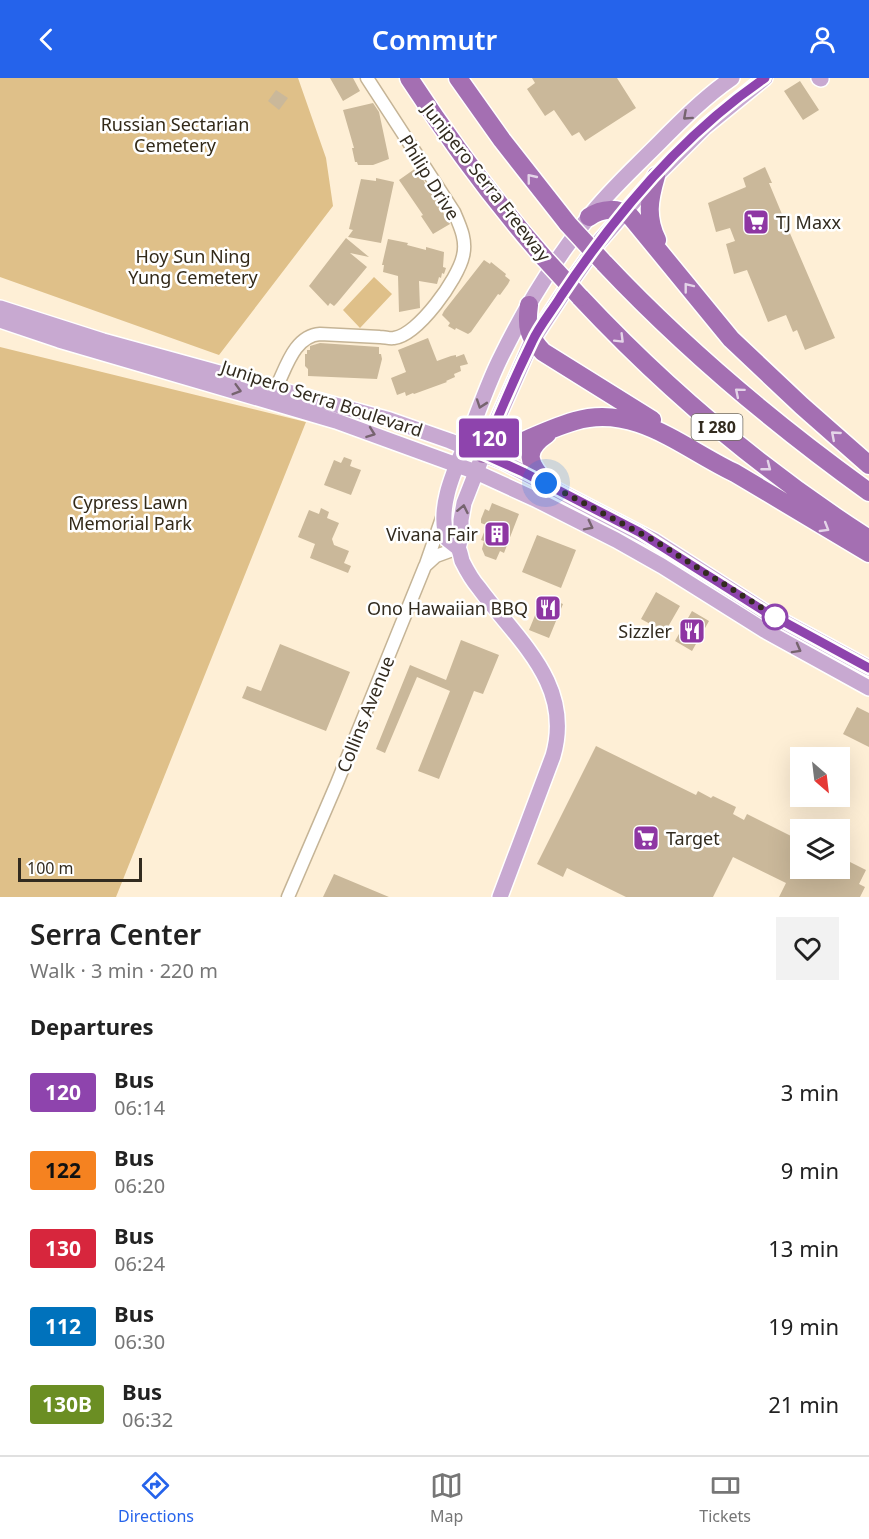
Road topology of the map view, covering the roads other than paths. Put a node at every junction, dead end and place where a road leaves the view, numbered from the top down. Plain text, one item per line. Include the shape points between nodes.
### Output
1 (367, 78) edge
2 (409, 78) edge
3 (458, 78) edge
4 (732, 78) edge
5 (765, 78) edge
6 (774, 78) edge
7 (742, 95) junction
8 (656, 176) junction
9 (624, 212) junction
10 (588, 217) junction
11 (669, 263) junction
12 (529, 305) junction
13 (0, 308) edge
14 (0, 320) edge
15 (532, 341) junction
16 (276, 388) junction
17 (565, 424) junction
18 (465, 447) junction
19 (483, 454) junction
20 (458, 465) junction
21 (869, 465) edge
22 (476, 472) junction
23 (735, 474) junction
24 (546, 483) junction
25 (869, 492) edge
26 (445, 509) junction
27 (869, 539) edge
28 (458, 548) junction
29 (869, 553) edge
30 (425, 566) junction
31 (869, 668) edge
32 (869, 688) edge
33 (288, 897) edge
34 (500, 897) edge

1 - 16 street, Philip Drive via 454,212 465,244 463,257 446,289 411,330 392,339 311,336 297,346
2 -> 27 highway, Junipero Serra Freeway / I 280, bridge via 476,174 545,259 636,355 711,422 799,491
25 -> 3 highway, Junipero Serra Freeway / I 280, bridge via 738,392 664,325 568,224
4 -> 10 main road via 674,128
5 - 7 main road
6 - 7 main road
7 - 8 main road
8 - 9 main road
8 - 11 highway via 649,218
9 - 10 highway via 603,210
9 - 11 highway
9 - 15 main road via 594,248
10 - 12 main road
21 -> 11 highway via 731,339
12 - 15 highway via 527,323
12 -> 18 main road via 499,361
13 - 16 main road, Junipero Serra Boulevard via 103,341
14 -> 20 main road, Junipero Serra Boulevard via 336,421
15 - 19 main road
15 - 23 highway via 551,359
16 - 18 main road, Junipero Serra Boulevard via 390,420
17 - 19 highway via 494,454
17 - 23 highway via 597,417 633,421
17 - 24 highway via 541,438 531,451 532,466
18 - 19 main road, Junipero Serra Boulevard
18 - 20 main road
19 - 22 main road
19 - 24 main road, Junipero Serra Boulevard
20 - 22 main road, Junipero Serra Boulevard
20 - 26 main road
28 -> 22 main road via 463,506
22 -> 32 main road, Junipero Serra Boulevard via 616,540
23 -> 29 highway
24 - 31 main road, Junipero Serra Boulevard via 655,541 764,611
26 - 28 main road via 446,536
26 - 30 street, Collins Avenue
28 - 30 street via 436,556
28 - 34 main road via 465,568 544,674 557,715 553,756
30 - 33 street, Collins Avenue

